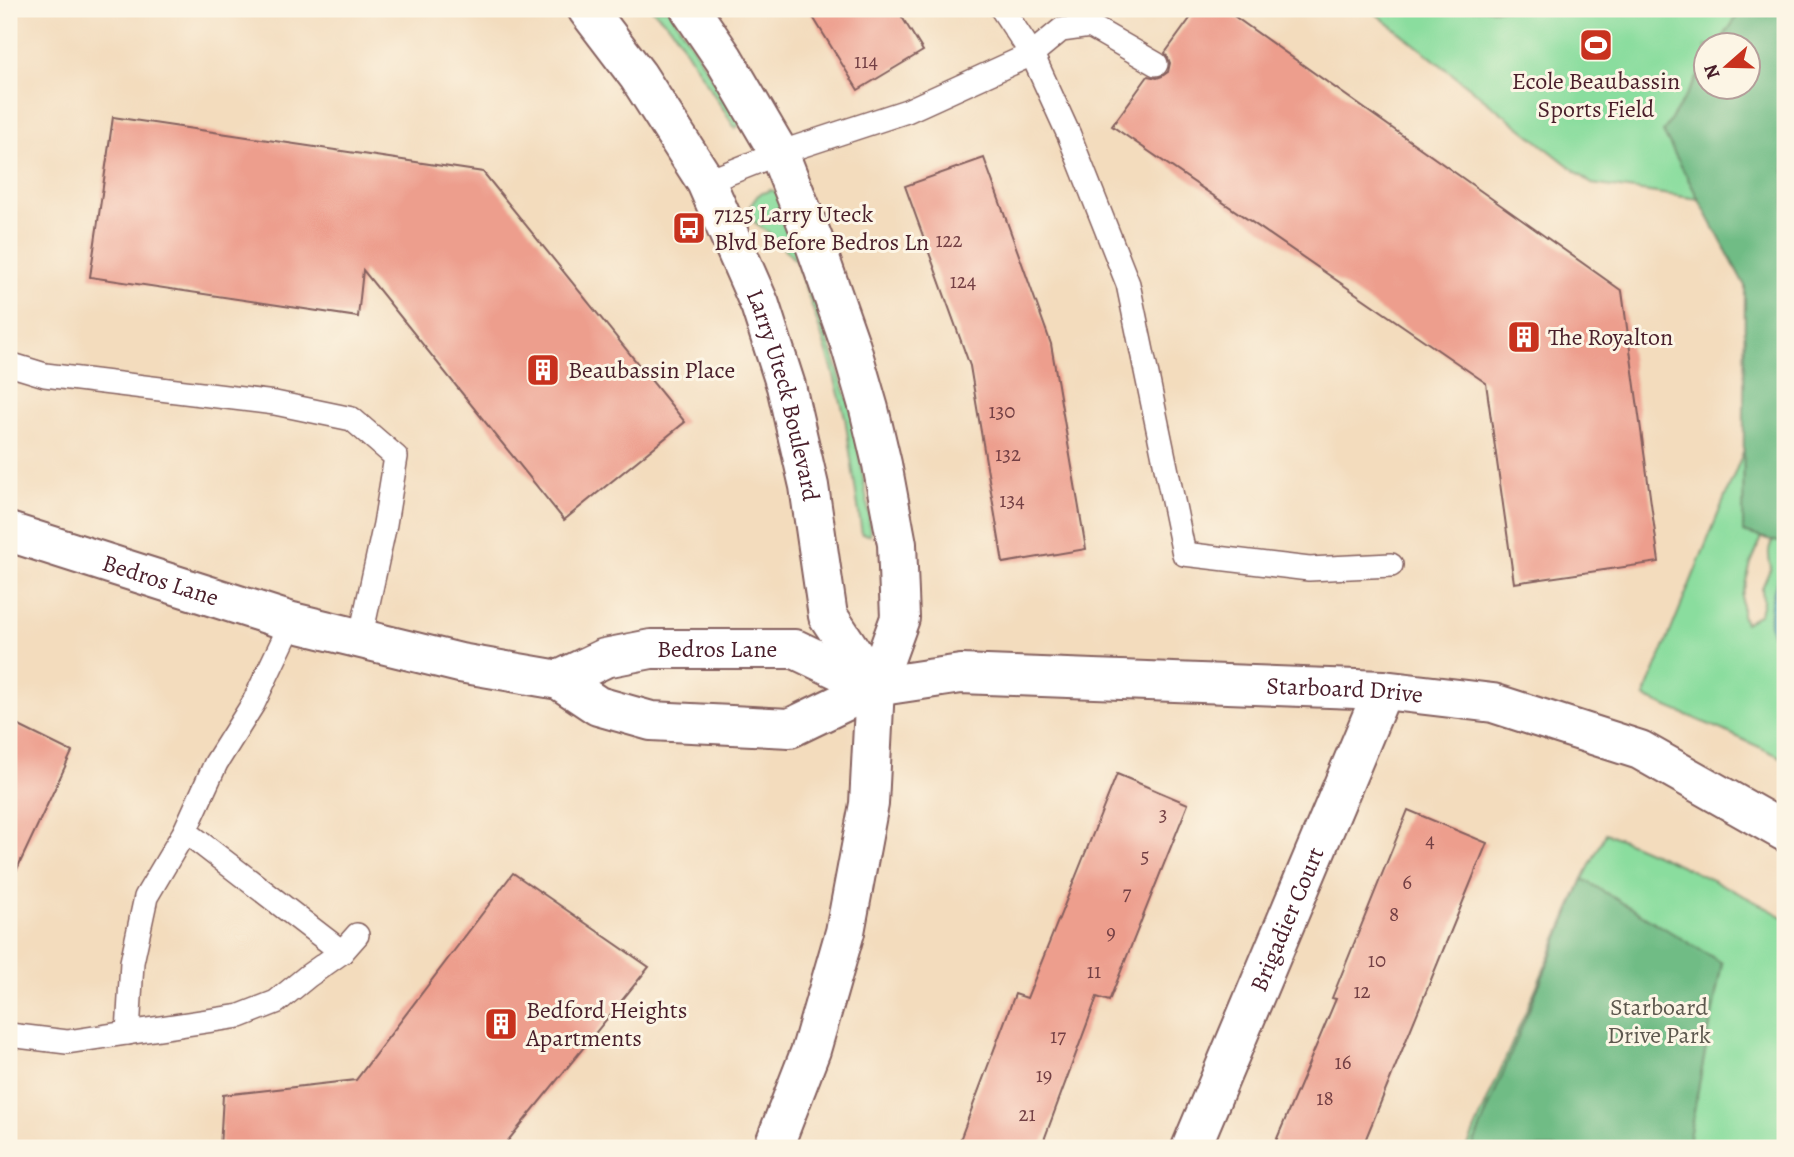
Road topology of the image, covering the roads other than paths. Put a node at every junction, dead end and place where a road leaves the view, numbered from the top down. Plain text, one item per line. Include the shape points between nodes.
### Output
1 (587, 9) edge
2 (690, 9) edge
3 (1002, 9) edge
4 (1032, 54) junction
5 (1157, 64) dead end
6 (779, 153) junction
7 (706, 182) junction
8 (9, 364) edge
9 (9, 532) edge
10 (1391, 565) dead end
11 (292, 622) junction
12 (360, 640) junction
13 (559, 680) junction
14 (875, 687) junction
15 (1383, 690) junction
16 (184, 831) junction
17 (1785, 832) edge
18 (357, 935) dead end
19 (342, 952) junction
20 (128, 1033) junction
21 (11, 1042) edge
22 (774, 1148) edge
23 (1191, 1148) edge

1 - 7 street, Larry Uteck Boulevard via 638,75
2 - 6 street
3 - 4 lane
4 - 5 lane via 1061,30 1090,26
4 - 6 lane via 907,111
4 - 10 lane via 1128,284 1184,554 1309,569
6 - 7 lane
6 - 14 street via 854,359 882,464 897,544 900,618
7 - 14 street, Larry Uteck Boulevard via 760,305 786,386 809,486 828,616
8 - 12 lane via 45,375 275,403 352,419 396,457
9 - 11 street, Bedros Lane
11 - 12 street, Bedros Lane
11 - 16 lane
12 - 13 street, Bedros Lane
13 - 14 street, Bedros Lane via 605,659 651,649 795,649
13 - 14 street, Bedros Lane via 598,706 651,721 790,728
14 - 15 street, Starboard Drive via 961,674
14 - 22 street via 869,804 845,932 811,1050
15 - 17 street, Starboard Drive via 1493,703 1640,750
15 - 23 street, Brigadier Court
16 - 19 lane
16 - 20 lane via 146,897 132,962
18 - 19 lane
19 - 20 lane via 276,1002 240,1016
20 - 21 lane via 67,1042

